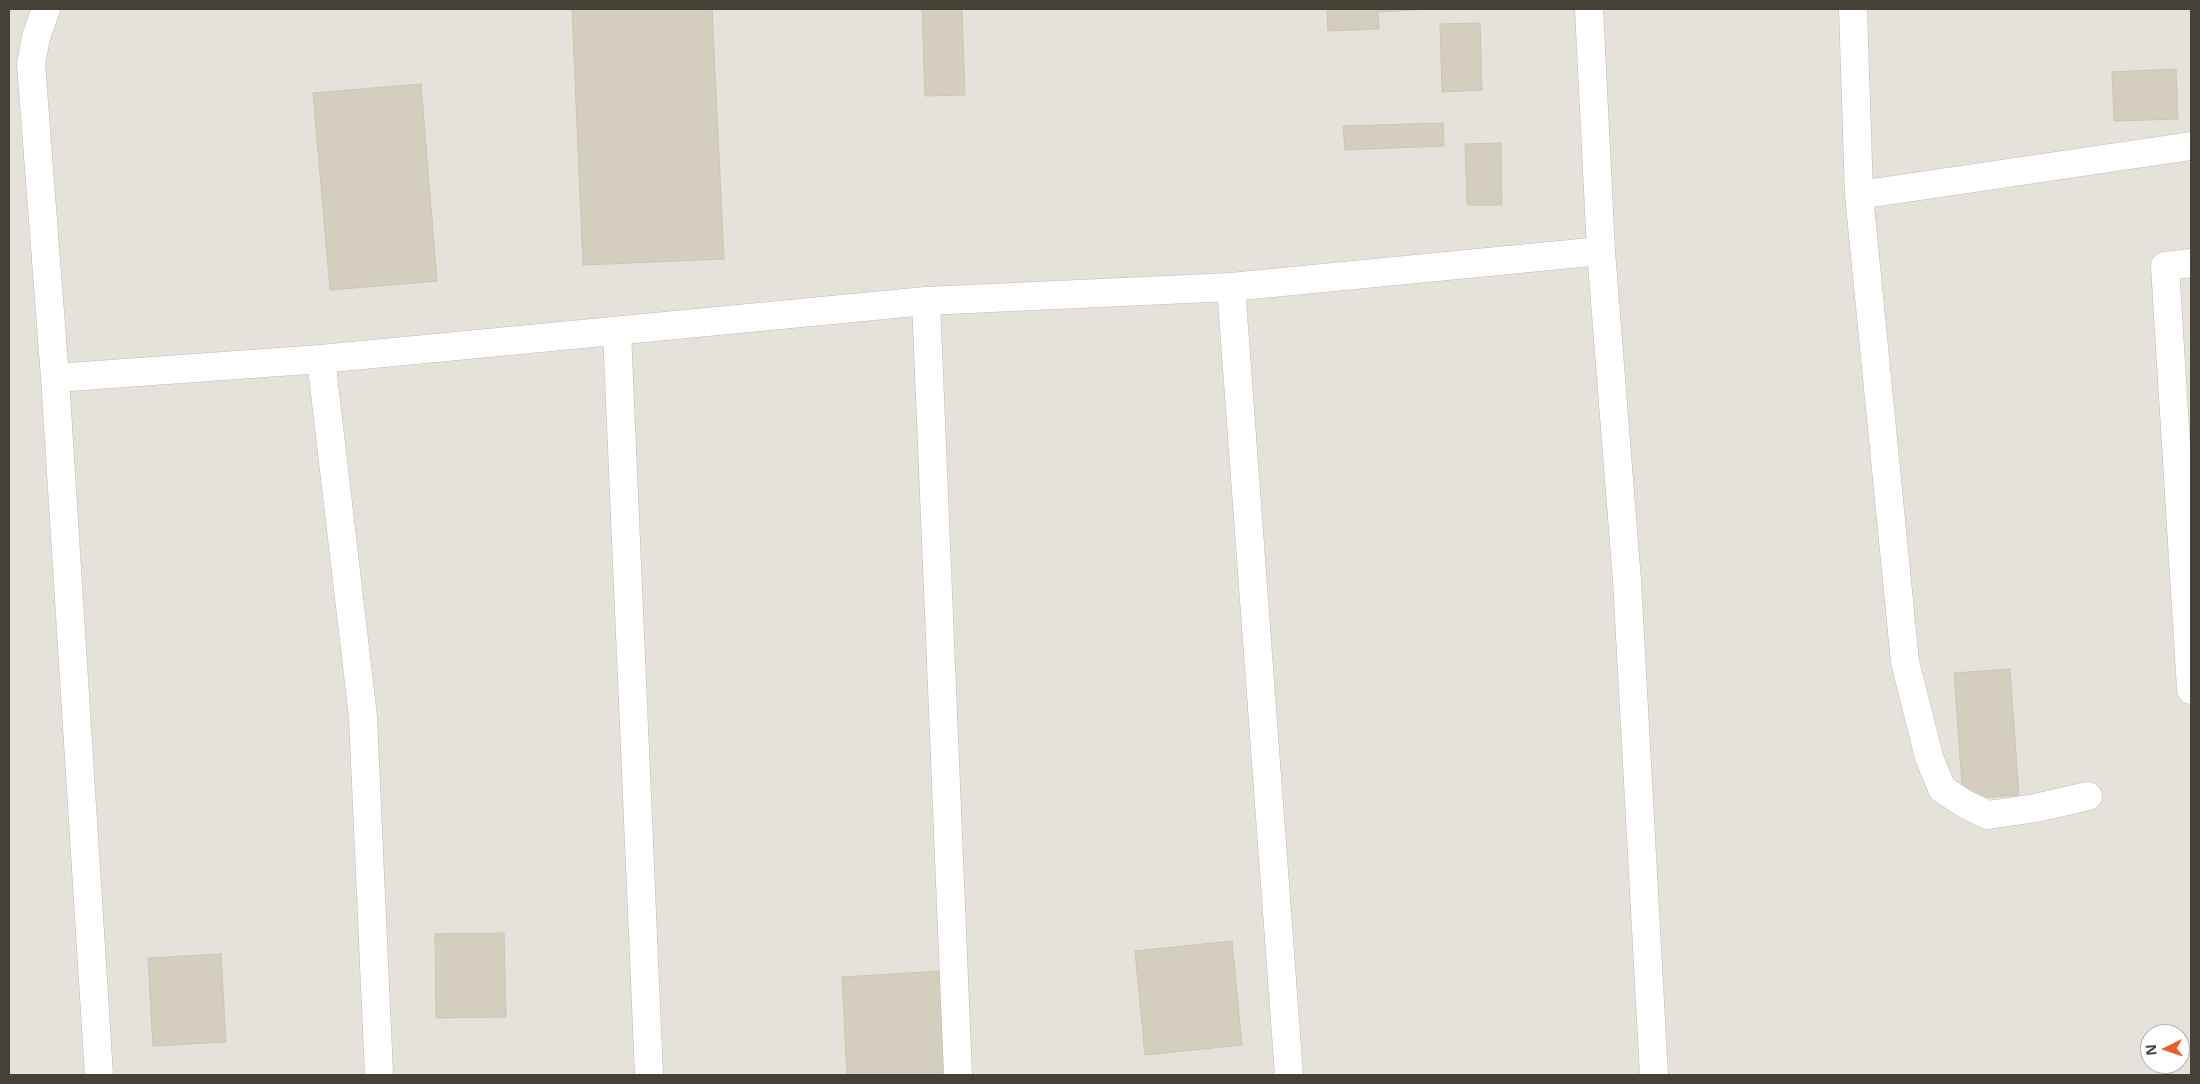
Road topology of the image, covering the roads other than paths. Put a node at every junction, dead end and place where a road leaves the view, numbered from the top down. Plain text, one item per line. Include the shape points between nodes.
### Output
1 (46, 9) edge
2 (1589, 9) edge
3 (1852, 9) edge
4 (2191, 146) edge
5 (1859, 195) junction
6 (1601, 251) junction
7 (2191, 264) edge
8 (1231, 287) junction
9 (926, 301) junction
10 (617, 332) junction
11 (321, 359) junction
12 (54, 378) junction
13 (2191, 690) edge
14 (2088, 796) dead end
15 (99, 1075) edge
16 (379, 1075) edge
17 (649, 1075) edge
18 (958, 1075) edge
19 (1289, 1075) edge
20 (1654, 1075) edge

1 - 12 lane via 31,64
2 - 6 lane
3 - 5 lane
4 - 5 lane
5 - 14 lane via 1905,662 1929,757 1942,789 1988,814 2036,808
6 - 8 lane
6 - 20 lane via 1627,581
7 - 13 lane via 2166,266
8 - 9 lane
8 - 19 lane
9 - 10 lane
9 - 18 lane
10 - 11 lane
10 - 17 lane
11 - 12 lane
11 - 16 lane via 363,717
12 - 15 lane

